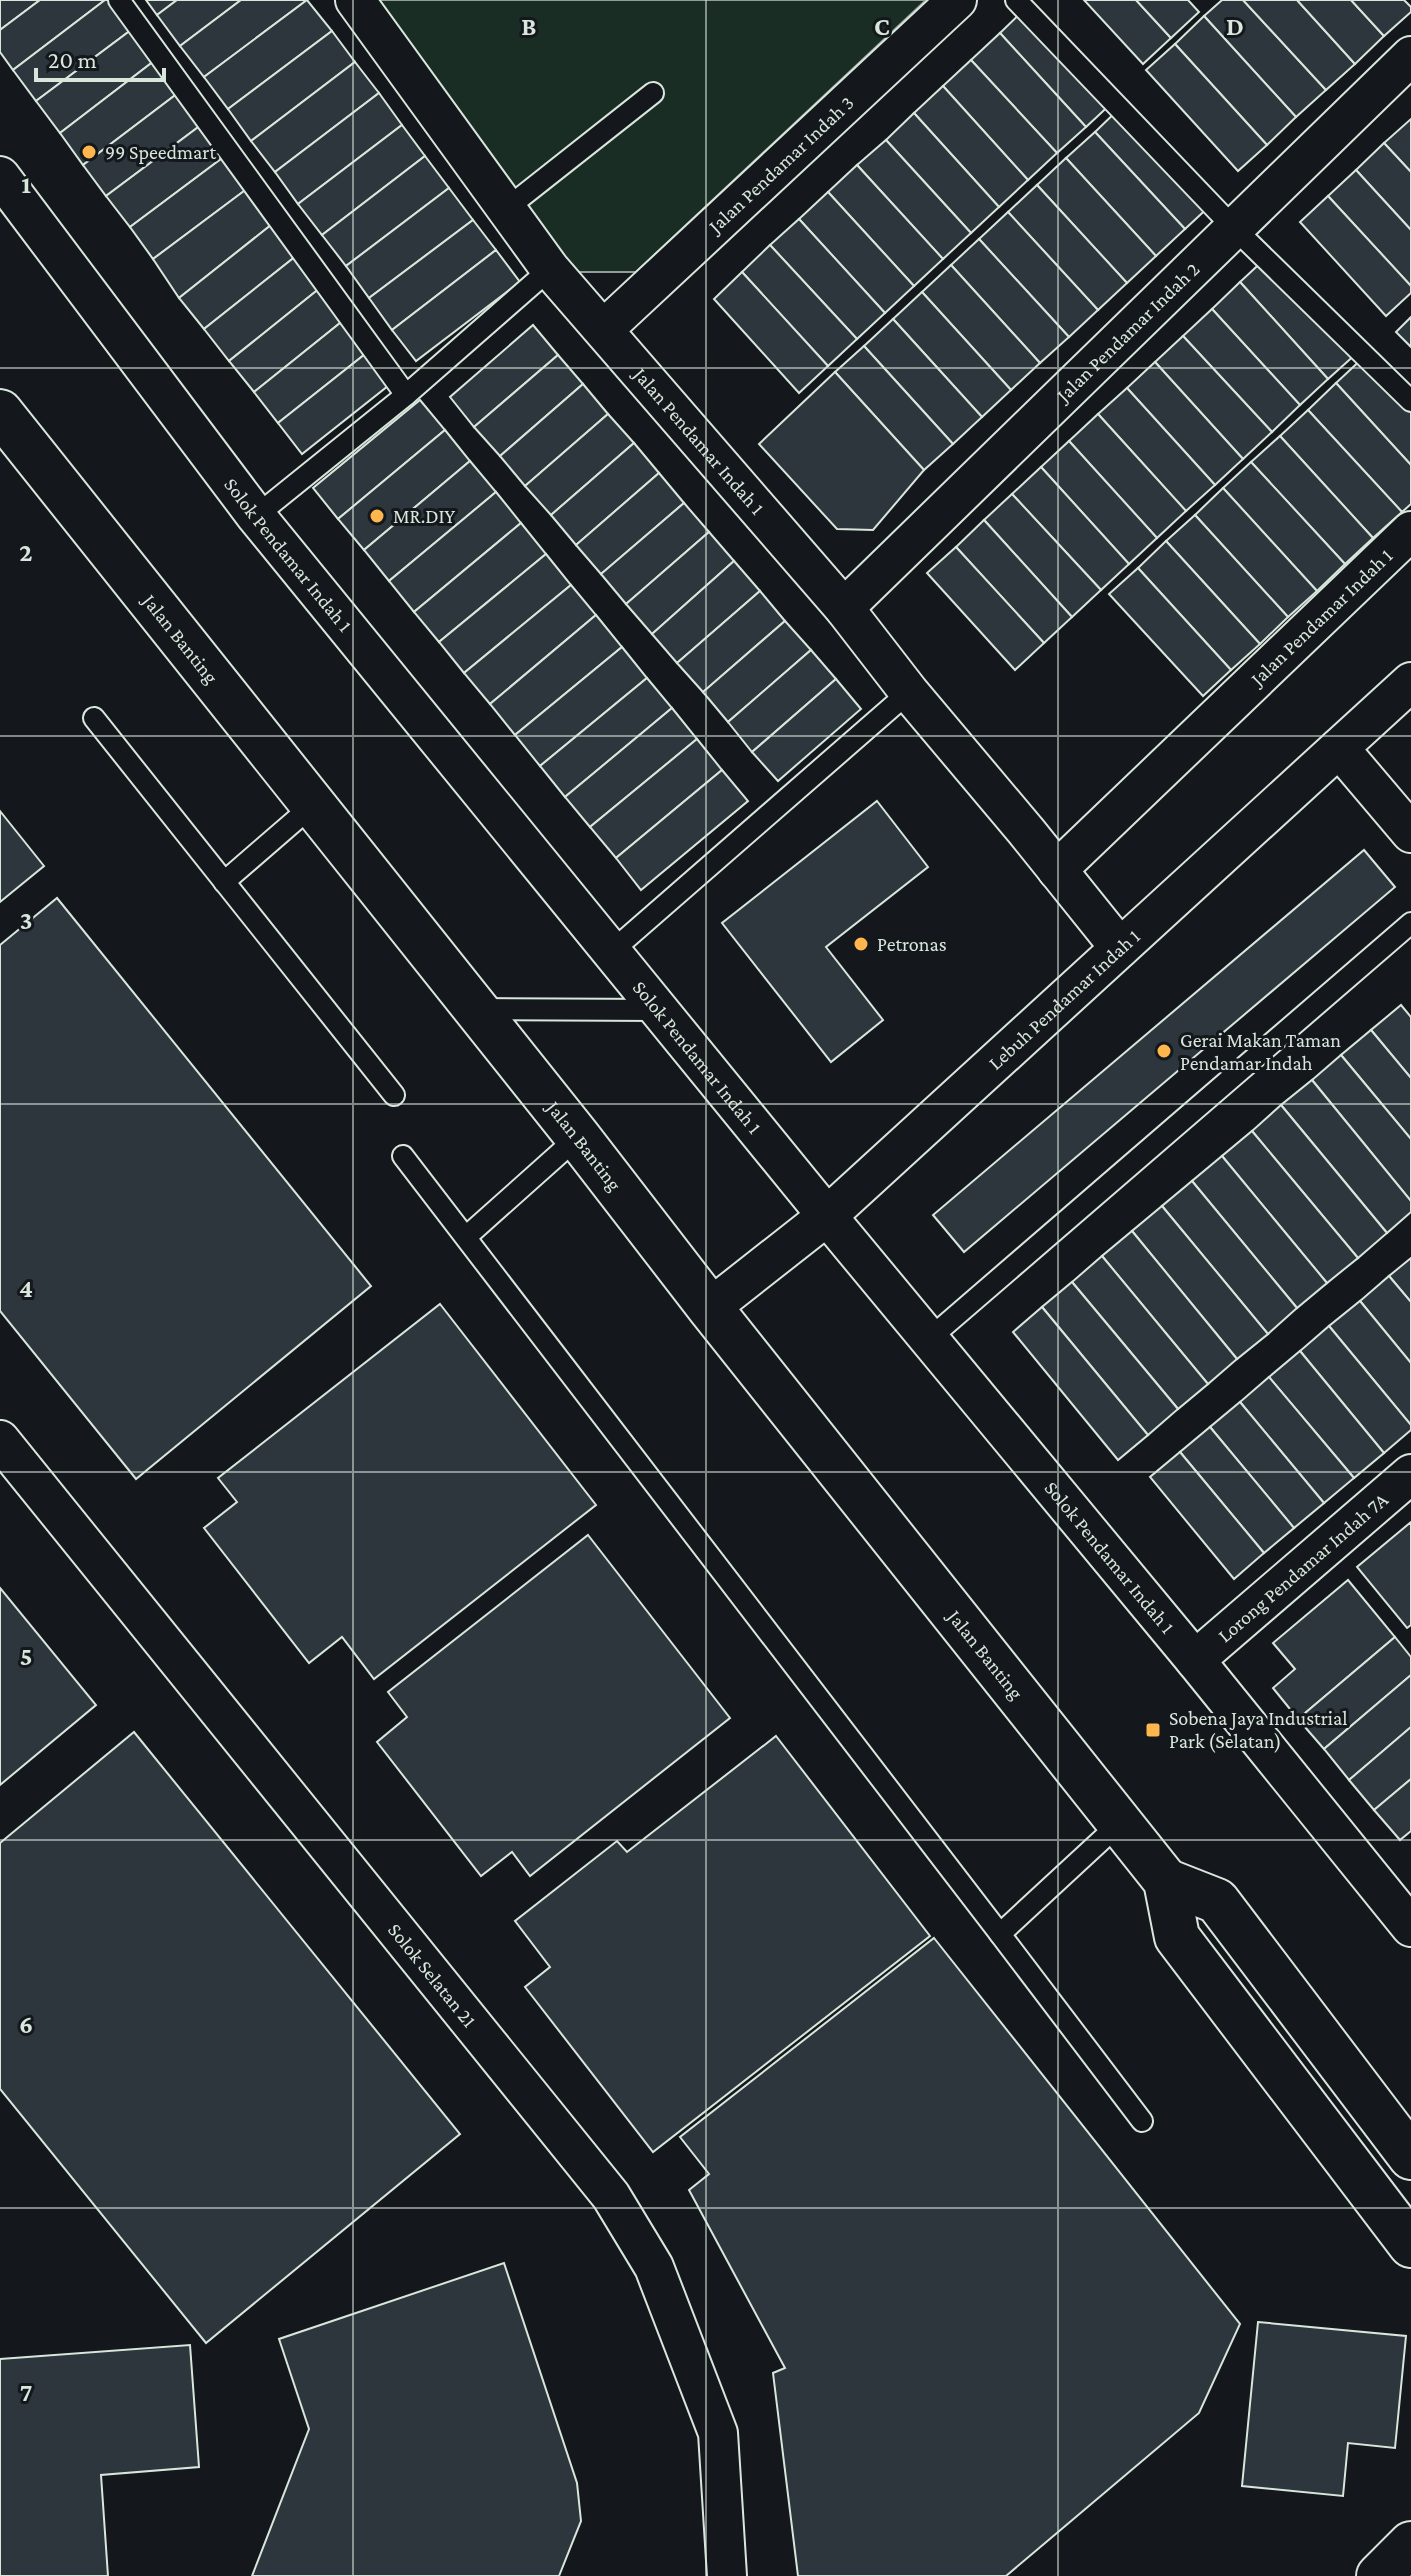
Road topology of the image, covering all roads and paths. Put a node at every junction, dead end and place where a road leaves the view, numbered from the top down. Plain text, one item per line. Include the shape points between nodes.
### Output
1 (119, 0) edge
2 (355, 0) edge
3 (957, 0) edge
4 (1016, 0) edge
5 (1411, 56) edge
6 (653, 93) dead end
7 (0, 176) edge
8 (506, 209) junction
9 (1234, 228) junction
10 (550, 269) junction
11 (604, 329) junction
12 (406, 395) junction
13 (1411, 401) edge
14 (0, 412) edge
15 (256, 516) junction
16 (1411, 531) edge
17 (844, 608) junction
18 (1411, 682) edge
19 (909, 692) junction
20 (94, 718) dead end
21 (1339, 748) junction
22 (313, 805) junction
23 (1411, 833) edge
24 (1057, 870) junction
25 (224, 882) junction
26 (1411, 923) edge
27 (1120, 948) junction
28 (612, 951) junction
29 (474, 1008) junction
30 (659, 1010) junction
31 (394, 1095) dead end
32 (578, 1137) junction
33 (403, 1156) dead end
34 (827, 1216) junction
35 (466, 1237) junction
36 (710, 1308) junction
37 (929, 1339) junction
38 (0, 1440) edge
39 (1411, 1474) edge
40 (1195, 1660) junction
41 (1120, 1823) junction
42 (1166, 1881) junction
43 (1411, 1927) edge
44 (1000, 1934) junction
45 (1142, 2121) dead end
46 (1411, 2157) edge
47 (1411, 2245) edge
48 (1411, 2544) edge
49 (727, 2576) edge
50 (1379, 2576) edge

1 - 12 lane
2 - 8 street, Jalan Pendamar Indah 1
3 - 11 street, Jalan Pendamar Indah 3
4 - 9 lane
5 - 9 street, Jalan Pendamar Indah 2
6 - 8 lane
7 - 15 street, Solok Pendamar Indah 1
8 - 10 street, Jalan Pendamar Indah 1
9 - 13 lane
9 - 17 street, Jalan Pendamar Indah 2
10 - 11 street, Jalan Pendamar Indah 1
10 - 12 lane
11 - 17 street, Jalan Pendamar Indah 1
12 - 15 lane
14 - 22 main road, Jalan Banting
15 - 28 street, Solok Pendamar Indah 1
16 - 24 street, Jalan Pendamar Indah 1
17 - 19 street, Jalan Pendamar Indah 1
18 - 21 street, Lebuh Pendamar Indah 1
19 - 24 street, Jalan Pendamar Indah 1
19 - 28 lane
20 - 25 lane
21 - 23 street
21 - 27 street, Lebuh Pendamar Indah 1
22 - 25 lane
22 - 29 main road, Jalan Banting
24 - 27 street, Jalan Pendamar Indah 1
25 - 31 lane
26 - 37 lane
27 - 34 street, Lebuh Pendamar Indah 1
28 - 30 street, Solok Pendamar Indah 1
29 - 30 lane
29 - 32 main road, Jalan Banting
30 - 34 street, Solok Pendamar Indah 1
32 - 35 lane
32 - 36 main road, Jalan Banting
33 - 35 lane
34 - 36 street, Lebuh Pendamar Indah 1
34 - 37 street, Solok Pendamar Indah 1
35 - 44 lane
36 - 41 main road, Jalan Banting
37 - 40 street, Solok Pendamar Indah 1
38 - 49 street, Solok Selatan 21 via 611,2196 654,2267 718,2433
39 - 40 street, Lorong Pendamar Indah 7A
40 - 43 street, Solok Pendamar Indah 1
41 - 42 main road, Jalan Banting
41 - 44 lane
42 - 46 main road via 1217,1901
42 - 47 main road, Jalan Banting via 1177,1937
44 - 45 lane
48 - 50 main road

